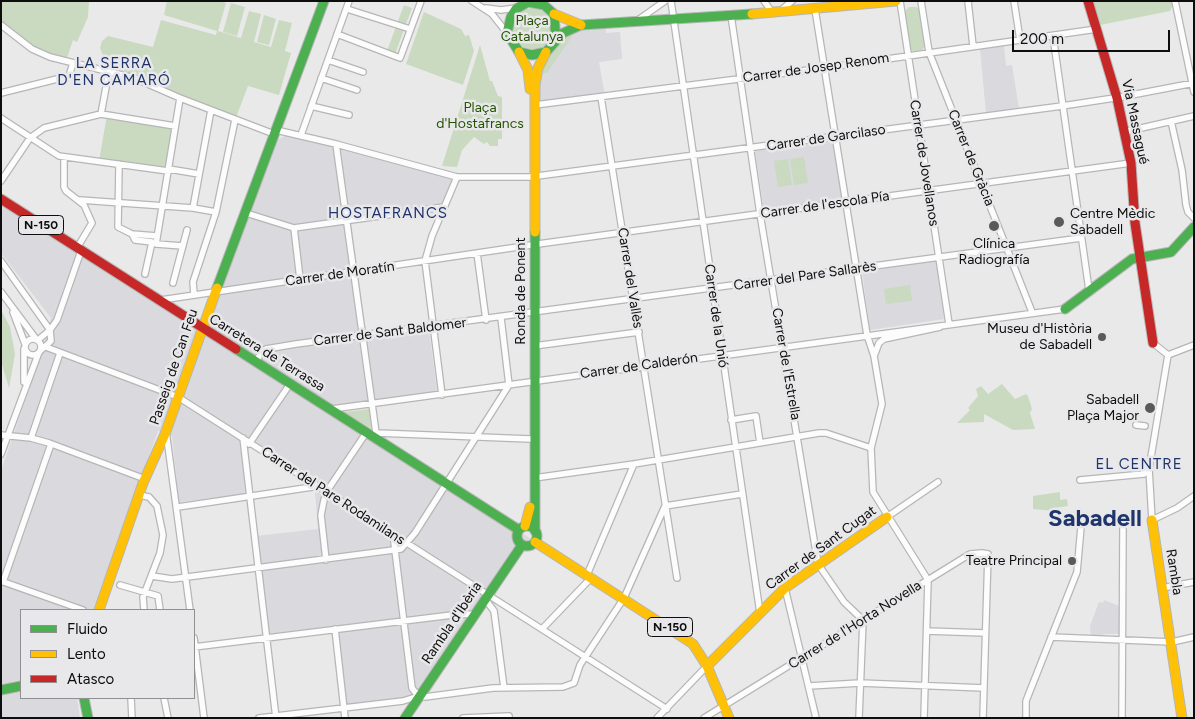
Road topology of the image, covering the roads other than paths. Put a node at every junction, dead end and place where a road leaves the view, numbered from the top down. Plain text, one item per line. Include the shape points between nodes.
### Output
1 (324, 1) edge
2 (349, 1) edge
3 (665, 1) edge
4 (671, 1) edge
5 (764, 1) edge
6 (792, 1) edge
7 (898, 1) edge
8 (921, 1) edge
9 (968, 1) edge
10 (1014, 1) edge
11 (1088, 1) edge
12 (1175, 1) edge
13 (419, 2) edge
14 (473, 2) edge
15 (843, 4) edge
16 (521, 5) edge
17 (484, 7) junction
18 (549, 7) edge
19 (347, 9) junction
20 (815, 9) junction
21 (775, 12) junction
22 (731, 15) junction
23 (675, 19) junction
24 (636, 22) junction
25 (1, 25) edge
26 (581, 25) junction
27 (410, 29) junction
28 (1097, 29) junction
29 (507, 33) junction
30 (338, 34) junction
31 (1053, 36) junction
32 (556, 40) junction
33 (1020, 40) junction
34 (973, 46) junction
35 (519, 52) junction
36 (546, 52) junction
37 (930, 52) junction
38 (907, 56) junction
39 (328, 60) junction
40 (74, 63) junction
41 (824, 68) junction
42 (109, 71) junction
43 (363, 72) dead end
44 (321, 78) junction
45 (740, 78) junction
46 (1193, 83) edge
47 (684, 86) junction
48 (357, 90) dead end
49 (1194, 92) edge
50 (1, 93) edge
51 (601, 97) junction
52 (180, 98) junction
53 (1117, 98) junction
54 (535, 105) junction
55 (311, 106) junction
56 (1062, 106) junction
57 (211, 110) junction
58 (101, 114) junction
59 (349, 114) dead end
60 (1194, 116) edge
61 (1, 118) edge
62 (235, 120) junction
63 (956, 120) junction
64 (1171, 121) junction
65 (918, 125) junction
66 (175, 126) junction
67 (275, 132) junction
68 (1124, 132) junction
69 (301, 135) junction
70 (835, 136) junction
71 (30, 138) junction
72 (336, 144) junction
73 (751, 148) junction
74 (694, 156) junction
75 (64, 157) junction
76 (1130, 163) junction
77 (119, 164) junction
78 (612, 167) junction
79 (169, 170) junction
80 (1072, 172) junction
81 (200, 174) junction
82 (532, 176) junction
83 (457, 177) junction
84 (1, 181) edge
85 (981, 184) junction
86 (928, 191) junction
87 (1, 199) edge
88 (80, 200) junction
89 (118, 202) junction
90 (845, 202) junction
91 (162, 206) junction
92 (444, 207) junction
93 (193, 208) junction
94 (216, 212) junction
95 (246, 212) junction
96 (760, 214) junction
97 (1194, 218) edge
98 (347, 220) junction
99 (703, 222) junction
100 (1194, 227) edge
101 (292, 228) junction
102 (187, 230) dead end
103 (622, 232) junction
104 (132, 234) junction
105 (157, 236) junction
106 (1081, 238) junction
107 (154, 243) junction
108 (532, 245) junction
109 (182, 246) junction
110 (520, 246) joint
111 (1006, 247) junction
112 (79, 249) junction
113 (477, 253) junction
114 (1140, 255) junction
115 (939, 257) junction
116 (1, 261) edge
117 (425, 261) junction
118 (856, 269) junction
119 (355, 272) junction
120 (145, 274) dead end
121 (300, 279) junction
122 (772, 280) junction
123 (173, 283) dead end
124 (712, 289) junction
125 (1089, 290) junction
126 (216, 291) junction
127 (1, 292) edge
128 (194, 294) junction
129 (159, 300) junction
130 (633, 300) junction
131 (9, 303) junction
132 (1066, 309) joint
133 (1032, 312) junction
134 (532, 314) junction
135 (501, 318) junction
136 (486, 320) junction
137 (949, 324) junction
138 (433, 327) junction
139 (201, 328) junction
140 (50, 330) junction
141 (638, 332) junction
142 (867, 335) junction
143 (363, 336) junction
144 (37, 339) junction
145 (884, 339) junction
146 (1153, 343) joint
147 (1194, 345) edge
148 (24, 346) junction
149 (534, 346) junction
150 (783, 346) junction
151 (46, 347) junction
152 (39, 352) junction
153 (60, 354) junction
154 (722, 355) junction
155 (1168, 355) junction
156 (874, 356) junction
157 (256, 361) junction
158 (644, 366) junction
159 (532, 380) junction
160 (290, 384) junction
161 (509, 385) junction
162 (24, 390) junction
163 (442, 395) junction
164 (178, 397) junction
165 (373, 403) junction
166 (330, 409) junction
167 (731, 420) junction
168 (1136, 425) dead end
169 (1145, 426) dead end
170 (166, 432) junction
171 (366, 433) junction
172 (4, 435) edge
173 (377, 436) junction
174 (478, 437) junction
175 (798, 437) junction
176 (31, 438) junction
177 (243, 438) junction
178 (530, 439) junction
179 (250, 443) junction
180 (760, 443) junction
181 (51, 444) junction
182 (735, 447) junction
183 (871, 448) junction
184 (244, 452) junction
185 (1, 454) edge
186 (658, 459) junction
187 (1141, 461) dead end
188 (634, 464) junction
189 (1146, 468) junction
190 (534, 478) junction
191 (145, 479) junction
192 (1080, 480) dead end
193 (938, 482) dead end
194 (446, 484) junction
195 (319, 486) junction
196 (327, 491) junction
197 (742, 494) junction
198 (139, 495) junction
199 (250, 496) junction
200 (1194, 496) edge
201 (665, 506) junction
202 (178, 507) junction
203 (887, 516) junction
204 (1152, 520) junction
205 (1123, 525) dead end
206 (1081, 527) dead end
207 (522, 528) junction
208 (535, 531) junction
209 (392, 534) junction
210 (535, 542) junction
211 (408, 543) junction
212 (522, 545) junction
213 (395, 550) junction
214 (326, 560) junction
215 (818, 564) junction
216 (258, 568) junction
217 (152, 576) junction
218 (589, 576) junction
219 (186, 577) junction
220 (677, 578) dead end
221 (928, 580) junction
222 (109, 581) junction
223 (2, 582) edge
224 (1194, 582) edge
225 (784, 588) junction
226 (1162, 588) junction
227 (145, 594) junction
228 (486, 597) junction
229 (624, 598) junction
230 (79, 609) edge
231 (99, 609) edge
232 (144, 609) edge
233 (160, 609) edge
234 (190, 609) edge
235 (760, 613) junction
236 (475, 614) junction
237 (402, 620) junction
238 (863, 620) junction
239 (335, 628) junction
240 (542, 629) junction
241 (927, 631) junction
242 (985, 634) junction
243 (266, 637) junction
244 (1051, 637) junction
245 (1194, 637) edge
246 (1122, 641) junction
247 (1172, 642) junction
248 (195, 646) edge
249 (586, 657) junction
250 (802, 657) junction
251 (195, 661) edge
252 (707, 666) junction
253 (196, 676) edge
254 (860, 683) junction
255 (20, 686) edge
256 (809, 686) junction
257 (925, 686) junction
258 (504, 688) junction
259 (984, 688) junction
260 (1, 690) edge
261 (420, 695) junction
262 (84, 699) edge
263 (132, 699) edge
264 (164, 699) edge
265 (723, 705) junction
266 (344, 707) junction
267 (412, 707) junction
268 (667, 709) junction
269 (276, 717) edge
270 (509, 717) edge
271 (88, 718) edge
272 (132, 718) edge
273 (168, 718) edge
274 (204, 718) edge
275 (259, 718) edge
276 (345, 718) edge
277 (405, 718) edge
278 (414, 718) edge
279 (463, 718) edge
280 (657, 718) edge
281 (704, 718) edge
282 (729, 718) edge
283 (816, 718) edge
284 (859, 718) edge
285 (924, 718) edge
286 (983, 718) edge
287 (1026, 718) edge
288 (1122, 718) edge
289 (1182, 718) edge

1 - 67 main road, Passeig de Can Feu
2 - 19 street
3 - 24 street
4 - 23 street, Carrer de la Unió
5 - 21 street
6 - 21 street
7 - 15 main road
7 - 38 street, Carrer de Jovellanos
8 - 37 street, Carrer de Gràcia
9 - 34 street
10 - 33 street
11 - 28 main road, Via Massagué
12 - 46 street
13 - 27 street
14 - 17 street
15 - 20 main road
16 - 17 street via 501,10
16 - 18 main road via 533,2
16 - 29 main road via 511,17
17 - 29 street
18 - 26 main road
18 - 32 main road via 557,29
19 - 27 street
19 - 30 street
20 - 21 main road
20 - 41 street
21 - 22 main road
22 - 23 main road
22 - 45 street, Carrer de l'Estrella
23 - 24 main road
23 - 47 street, Carrer de la Unió
24 - 26 main road
25 - 40 street, Carrer de Garcilaso via 41,54
26 - 32 main road
27 - 30 street via 400,58
28 - 31 street, Carrer de Josep Renom
28 - 53 main road, Via Massagué
29 - 35 main road
30 - 39 street
31 - 33 street, Carrer de Josep Renom
31 - 56 street
32 - 36 main road
33 - 34 street, Carrer de Josep Renom
34 - 37 street, Carrer de Josep Renom
35 - 36 main road via 532,55
35 - 82 main road, Ronda de Ponent via 530,77
36 - 54 main road, Ronda de Ponent via 537,73
37 - 38 street, Carrer de Josep Renom
37 - 63 street, Carrer de Gràcia
38 - 41 street, Carrer de Josep Renom
38 - 65 street, Carrer de Jovellanos
39 - 43 street
39 - 44 street
40 - 42 street, Carrer de Garcilaso
40 - 50 street via 69,76
41 - 45 street, Carrer de Josep Renom
41 - 70 street
42 - 52 street, Carrer de Garcilaso via 145,82
42 - 58 street
44 - 48 street
44 - 55 street
45 - 47 street, Carrer de Josep Renom
45 - 73 street, Carrer de l'Estrella
46 - 49 street
46 - 53 street, Carrer de Garcilaso
47 - 51 street, Carrer de Josep Renom
47 - 74 street, Carrer de la Unió
51 - 54 street, Carrer de Josep Renom
51 - 78 street, Carrer del Vallès
52 - 57 street, Carrer de Garcilaso
52 - 66 street
53 - 56 street, Carrer de Garcilaso
53 - 68 main road, Via Massagué
54 - 82 main road, Ronda de Ponent
55 - 59 street
55 - 69 street
56 - 63 street, Carrer de Garcilaso
56 - 80 street
57 - 62 street, Carrer de Garcilaso
57 - 81 street
58 - 66 street
58 - 71 street via 44,128
60 - 64 street
61 - 71 street
62 - 67 street, Carrer de Garcilaso
62 - 94 street
63 - 65 street, Carrer de Garcilaso
63 - 85 street, Carrer de Gràcia
64 - 68 street
64 - 97 street via 1186,205
65 - 70 street, Carrer de Garcilaso
65 - 86 street, Carrer de Jovellanos
66 - 79 street
67 - 69 street, Carrer de Garcilaso
67 - 95 main road, Passeig de Can Feu
68 - 76 main road, Via Massagué
69 - 72 street, Carrer de Garcilaso
70 - 73 street, Carrer de Garcilaso
70 - 90 street
71 - 75 street
71 - 84 street
72 - 83 street, Carrer de Garcilaso
72 - 98 street
73 - 74 street, Carrer de Garcilaso
73 - 96 street, Carrer de l'Estrella
74 - 78 street, Carrer de Garcilaso
74 - 99 street, Carrer de la Unió
75 - 77 street
75 - 88 street via 64,187
76 - 80 street, Carrer de l'escola Pía
76 - 114 main road, Via Massagué
77 - 79 street
77 - 89 street
78 - 82 street, Carrer de Garcilaso
78 - 103 street, Carrer del Vallès
79 - 81 street
79 - 91 street
80 - 85 street, Carrer de l'escola Pía
80 - 106 street
81 - 93 street
82 - 83 street, Carrer de Garcilaso
82 - 108 main road, Ronda de Ponent
83 - 92 street
85 - 86 street, Carrer de l'escola Pía
85 - 111 street, Carrer de Gràcia
86 - 90 street, Carrer de l'escola Pía
86 - 115 street, Carrer de Jovellanos
87 - 112 main road, Carretera de Terrassa / N-150
88 - 89 street
88 - 112 street via 92,223
89 - 91 street
89 - 104 street via 118,226
90 - 96 street, Carrer de l'escola Pía
90 - 118 street
91 - 93 street
91 - 105 street
92 - 98 street
92 - 117 street
93 - 94 street
94 - 128 street via 198,261
95 - 101 street
95 - 126 main road, Passeig de Can Feu
96 - 99 street, Carrer de l'escola Pía
96 - 122 street, Carrer de l'Estrella
98 - 101 street
98 - 119 street
99 - 103 street, Carrer de l'escola Pía
99 - 124 street, Carrer de la Unió
100 - 114 main road via 1171,252
101 - 121 street
102 - 109 street
103 - 108 street, Carrer de l'escola Pía
103 - 130 street, Carrer del Vallès
104 - 105 street
104 - 107 street via 135,240
105 - 107 street
106 - 111 street, Carrer del Pare Sallarès
106 - 125 street
107 - 109 street
107 - 120 street
108 - 110 street, Carrer de l'escola Pía
108 - 134 main road, Ronda de Ponent
109 - 123 street
110 - 113 street, Carrer de Moratín
111 - 115 street, Carrer del Pare Sallarès
111 - 133 street, Carrer de Gràcia
112 - 129 main road, Carretera de Terrassa / N-150
112 - 140 street via 57,320
113 - 117 street, Carrer de Moratín
113 - 136 street
114 - 125 main road
114 - 146 main road, Via Massagué
115 - 118 street, Carrer del Pare Sallarès
115 - 137 street, Carrer de Jovellanos
116 - 140 street
117 - 119 street, Carrer de Moratín
117 - 138 street
118 - 122 street, Carrer del Pare Sallarès
118 - 142 street
119 - 121 street, Carrer de Moratín
119 - 143 street
121 - 126 street, Carrer de Moratín
122 - 124 street, Carrer del Pare Sallarès
122 - 150 street, Carrer de l'Estrella
124 - 130 street, Carrer del Pare Sallarès
124 - 154 street, Carrer de la Unió
125 - 132 main road
126 - 128 street, Carrer de Moratín
126 - 139 main road, Passeig de Can Feu
127 - 131 street
128 - 129 street, Carrer de Moratín
129 - 139 main road, Carretera de Terrassa / N-150
130 - 134 street, Carrer del Pare Sallarès
130 - 141 street, Carrer del Vallès
131 - 144 street
131 - 148 street
132 - 133 street, Carrer de Calderón
133 - 137 street, Carrer de Calderón
134 - 135 street, Carrer de Sant Baldomer
134 - 149 main road, Ronda de Ponent
134 - 159 main road, Ronda de Ponent
135 - 136 street, Carrer de Sant Baldomer
135 - 161 street
136 - 138 street, Carrer de Sant Baldomer
137 - 142 street, Carrer de Calderón
137 - 145 street, Carrer de Calderón
138 - 143 street, Carrer de Sant Baldomer
138 - 163 street
139 - 157 main road, Carretera de Terrassa / N-150
139 - 164 main road, Passeig de Can Feu
140 - 144 street
140 - 151 street via 51,341
141 - 149 street
141 - 158 street, Carrer del Vallès
142 - 145 street, Carrer de Calderón
142 - 150 street, Carrer de Calderón
142 - 156 street
143 - 157 street, Carrer de Sant Baldomer via 266,349
143 - 165 street
144 - 148 street via 28,339
144 - 152 street via 41,344
145 - 156 street
146 - 155 street
147 - 155 street
148 - 152 street via 32,355
148 - 162 street
149 - 159 main road, Ronda de Ponent
150 - 154 street, Carrer de Calderón
150 - 175 street, Carrer de l'Estrella
151 - 152 street
151 - 153 street, Carrer del Pare Rodamilans
152 - 162 street
153 - 164 street, Carrer del Pare Rodamilans
153 - 176 street
154 - 158 street, Carrer de Calderón
154 - 167 street, Carrer de la Unió
155 - 189 street
156 - 183 street via 882,404
157 - 160 main road, Carretera de Terrassa / N-150
158 - 159 street, Carrer de Calderón
158 - 186 street, Carrer del Vallès
159 - 161 street, Carrer de Calderón
159 - 178 main road, Ronda de Ponent
159 - 190 main road, Ronda de Ponent
160 - 166 main road, Carretera de Terrassa / N-150
160 - 179 street
161 - 163 street, Carrer de Calderón
161 - 174 street
162 - 172 street
163 - 165 street, Carrer de Calderón
164 - 170 main road, Passeig de Can Feu
164 - 177 street, Carrer del Pare Rodamilans
165 - 166 street, Carrer de Calderón
165 - 173 street
166 - 171 main road, Carretera de Terrassa / N-150
167 - 180 street via 756,416
167 - 182 street, Carrer de la Unió
168 - 169 street
170 - 191 main road, Passeig de Can Feu
170 - 202 street
171 - 173 main road, Carretera de Terrassa / N-150
171 - 196 street
172 - 176 street
172 - 185 street
173 - 174 street
173 - 194 main road, Carretera de Terrassa / N-150
174 - 178 street
174 - 194 street
175 - 180 street
175 - 183 street via 826,433
175 - 215 street, Carrer de l'Estrella
176 - 181 street
177 - 179 street, Carrer del Pare Rodamilans
177 - 184 street
178 - 207 main road, Ronda de Ponent via 530,512
179 - 184 street
179 - 195 street, Carrer del Pare Rodamilans
180 - 182 street
181 - 191 street
181 - 223 street
182 - 186 street
182 - 197 street, Carrer de la Unió
183 - 203 street via 873,492
184 - 199 street
186 - 188 street
186 - 201 street, Carrer del Vallès
187 - 189 street
188 - 190 street
188 - 218 street
189 - 192 street via 1144,474
189 - 204 street
190 - 208 main road, Ronda de Ponent
191 - 198 main road, Passeig de Can Feu
193 - 203 street, Carrer de Sant Cugat
194 - 207 main road, Carretera de Terrassa / N-150
194 - 211 street
195 - 196 street, Carrer del Pare Rodamilans
195 - 199 street
196 - 209 street, Carrer del Pare Rodamilans
196 - 214 street via 321,515
197 - 201 street
197 - 235 street, Carrer de la Unió
198 - 217 street via 148,497 157,506 163,535
198 - 222 main road, Passeig de Can Feu
199 - 202 street
199 - 216 street
200 - 204 street
201 - 220 street, Carrer del Vallès
201 - 229 street
202 - 219 street
203 - 215 main road, Carrer de Sant Cugat
203 - 221 street
204 - 226 main road, Rambla
205 - 246 street
206 - 244 street via 1077,572
207 - 208 main road
207 - 212 main road via 517,537
208 - 210 main road
209 - 211 street, Carrer del Pare Rodamilans
209 - 213 street
210 - 212 main road via 530,546
210 - 218 main road, N-150
211 - 213 street
211 - 228 street, Carrer del Pare Rodamilans
212 - 228 main road, Rambla d'Ibèria
213 - 214 street
213 - 237 street
214 - 216 street
215 - 225 main road, Carrer de Sant Cugat
215 - 238 street via 844,602
216 - 219 street
216 - 243 street
217 - 219 street via 163,579
217 - 227 street
218 - 229 main road, N-150
218 - 240 street
219 - 234 street
221 - 238 street, Carrer de l'Horta Novella
221 - 241 street
221 - 242 street, Carrer de l'Horta Novella via 970,554 988,554
222 - 227 street
222 - 231 main road, Passeig de Can Feu
223 - 230 street
224 - 226 street
225 - 235 main road, Carrer de Sant Cugat
225 - 250 street
226 - 247 main road, Rambla
227 - 232 street
227 - 233 street via 158,596
228 - 236 main road, Rambla d'Ibèria
228 - 240 street, Carrer del Pare Rodamilans
228 - 258 street via 494,611
229 - 249 street
229 - 252 main road, N-150 via 685,637
235 - 252 main road, Carrer de Sant Cugat
236 - 237 street
236 - 261 main road, Rambla d'Ibèria
237 - 239 street
237 - 261 street via 412,688
238 - 250 street, Carrer de l'Horta Novella
238 - 254 street
239 - 243 street
239 - 266 street
240 - 249 street, Carrer del Pare Rodamilans
241 - 242 street
241 - 257 street
242 - 259 street
243 - 248 street
243 - 269 street
244 - 246 street
244 - 287 street via 1026,701
245 - 247 street
246 - 247 street
246 - 288 street
247 - 289 main road, Rambla
249 - 258 street via 574,683 562,687
249 - 268 street, Carrer del Pare Rodamilans
250 - 256 street
250 - 265 street, Carrer de l'Horta Novella
251 - 253 street
252 - 265 main road, N-150
252 - 268 street
253 - 274 street
254 - 256 street
254 - 257 street
254 - 284 street
255 - 260 main road
256 - 283 street
257 - 259 street
257 - 285 street
258 - 261 street
259 - 286 street
261 - 266 street via 410,700
261 - 267 main road, Rambla d'Ibèria
262 - 271 main road
263 - 272 street
264 - 273 street
265 - 281 street, Carrer de l'Horta Novella
265 - 282 main road, N-150
266 - 269 street
266 - 276 street
267 - 277 main road, Rambla d'Ibèria
267 - 278 street
268 - 280 street
269 - 275 street
270 - 279 street

